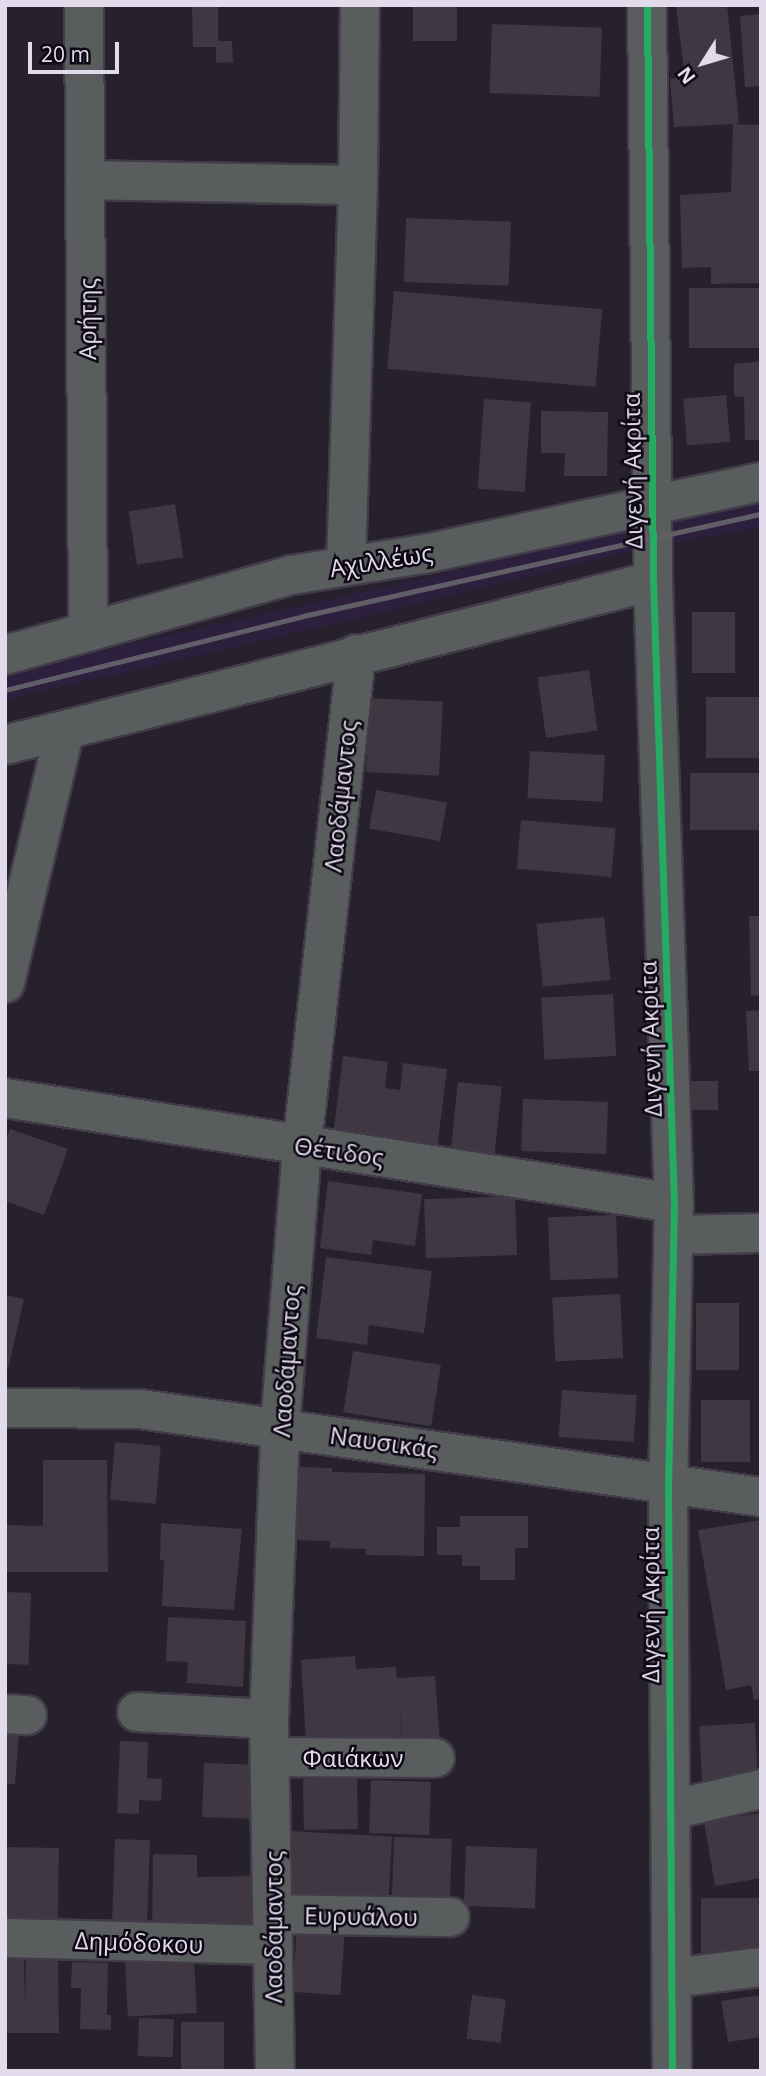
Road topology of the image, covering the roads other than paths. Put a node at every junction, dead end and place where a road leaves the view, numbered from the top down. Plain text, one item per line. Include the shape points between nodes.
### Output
1 (84, 5) edge
2 (360, 5) edge
3 (647, 5) edge
4 (87, 180) junction
5 (358, 186) junction
6 (761, 482) edge
7 (652, 503) junction
8 (346, 566) junction
9 (653, 581) junction
10 (88, 632) junction
11 (356, 654) junction
12 (5, 655) edge
13 (65, 730) junction
14 (5, 745) edge
15 (5, 983) edge
16 (5, 1098) edge
17 (302, 1146) junction
18 (674, 1219) junction
19 (761, 1233) edge
20 (5, 1408) edge
21 (280, 1427) junction
22 (668, 1484) junction
23 (761, 1497) edge
24 (137, 1712) dead end
25 (270, 1719) junction
26 (271, 1757) junction
27 (435, 1758) dead end
28 (761, 1790) edge
29 (671, 1810) junction
30 (450, 1917) dead end
31 (273, 1929) junction
32 (5, 1938) edge
33 (761, 1967) edge
34 (672, 1978) junction
35 (275, 2071) edge
36 (672, 2071) edge

1 - 4 street, Αρήτης
2 - 5 street
3 - 7 street, Διγενή Ακρίτα
4 - 5 street
4 - 10 street, Αρήτης
5 - 8 street
6 - 7 street, Αχιλλέως
7 - 8 street, Αχιλλέως via 429,553
7 - 9 street, Διγενή Ακρίτα
8 - 10 street, Αχιλλέως via 292,575
9 - 11 street
9 - 18 street, Διγενή Ακρίτα
10 - 12 street, Αχιλλέως
11 - 13 street
11 - 17 street, Λαοδάμαντος
13 - 14 street
13 - 15 street
16 - 17 street, Θέτιδος
17 - 18 street, Θέτιδος
17 - 21 street, Λαοδάμαντος
18 - 19 street, Θέτιδος
18 - 22 street, Διγενή Ακρίτα
20 - 21 street, Ναυσικάς via 139,1409
21 - 22 street, Ναυσικάς
21 - 25 street, Λαοδάμαντος
22 - 23 street, Ναυσικάς
22 - 29 street, Διγενή Ακρίτα
24 - 25 street
25 - 26 street, Λαοδάμαντος
26 - 27 street, Φαιάκων
26 - 31 street, Λαοδάμαντος
28 - 29 street
29 - 34 street, Διγενή Ακρίτα
30 - 31 street, Ευρυάλου
31 - 32 street, Δημόδοκου
31 - 35 street, Λαοδάμαντος
33 - 34 street
34 - 36 street, Διγενή Ακρίτα

